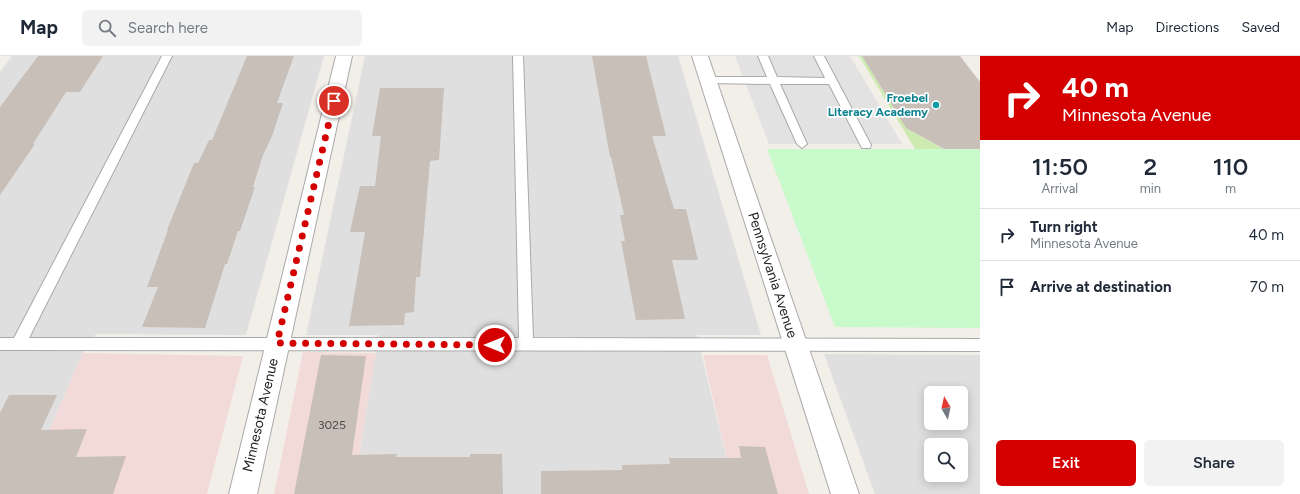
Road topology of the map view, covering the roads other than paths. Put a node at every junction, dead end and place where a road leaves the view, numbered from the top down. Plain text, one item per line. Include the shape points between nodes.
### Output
1 (167, 56) edge
2 (344, 56) edge
3 (518, 56) edge
4 (700, 56) edge
5 (763, 56) edge
6 (819, 56) edge
7 (708, 80) junction
8 (773, 81) junction
9 (832, 81) junction
10 (802, 144) dead end
11 (866, 144) dead end
12 (277, 343) junction
13 (0, 344) edge
14 (18, 344) junction
15 (526, 345) junction
16 (796, 345) junction
17 (980, 345) edge
18 (243, 494) edge
19 (845, 494) edge

1 - 14 lane
2 - 12 street, Minnesota Avenue
3 - 15 lane
4 - 7 street, Pennsylvania Avenue
5 - 8 lane
6 - 9 lane
7 - 8 lane
7 - 16 street, Pennsylvania Avenue
8 - 9 lane
8 - 10 lane
9 - 11 lane
12 - 14 lane
12 - 15 lane
12 - 18 street, Minnesota Avenue
13 - 14 lane
15 - 16 lane
16 - 17 lane
16 - 19 street, Pennsylvania Avenue

